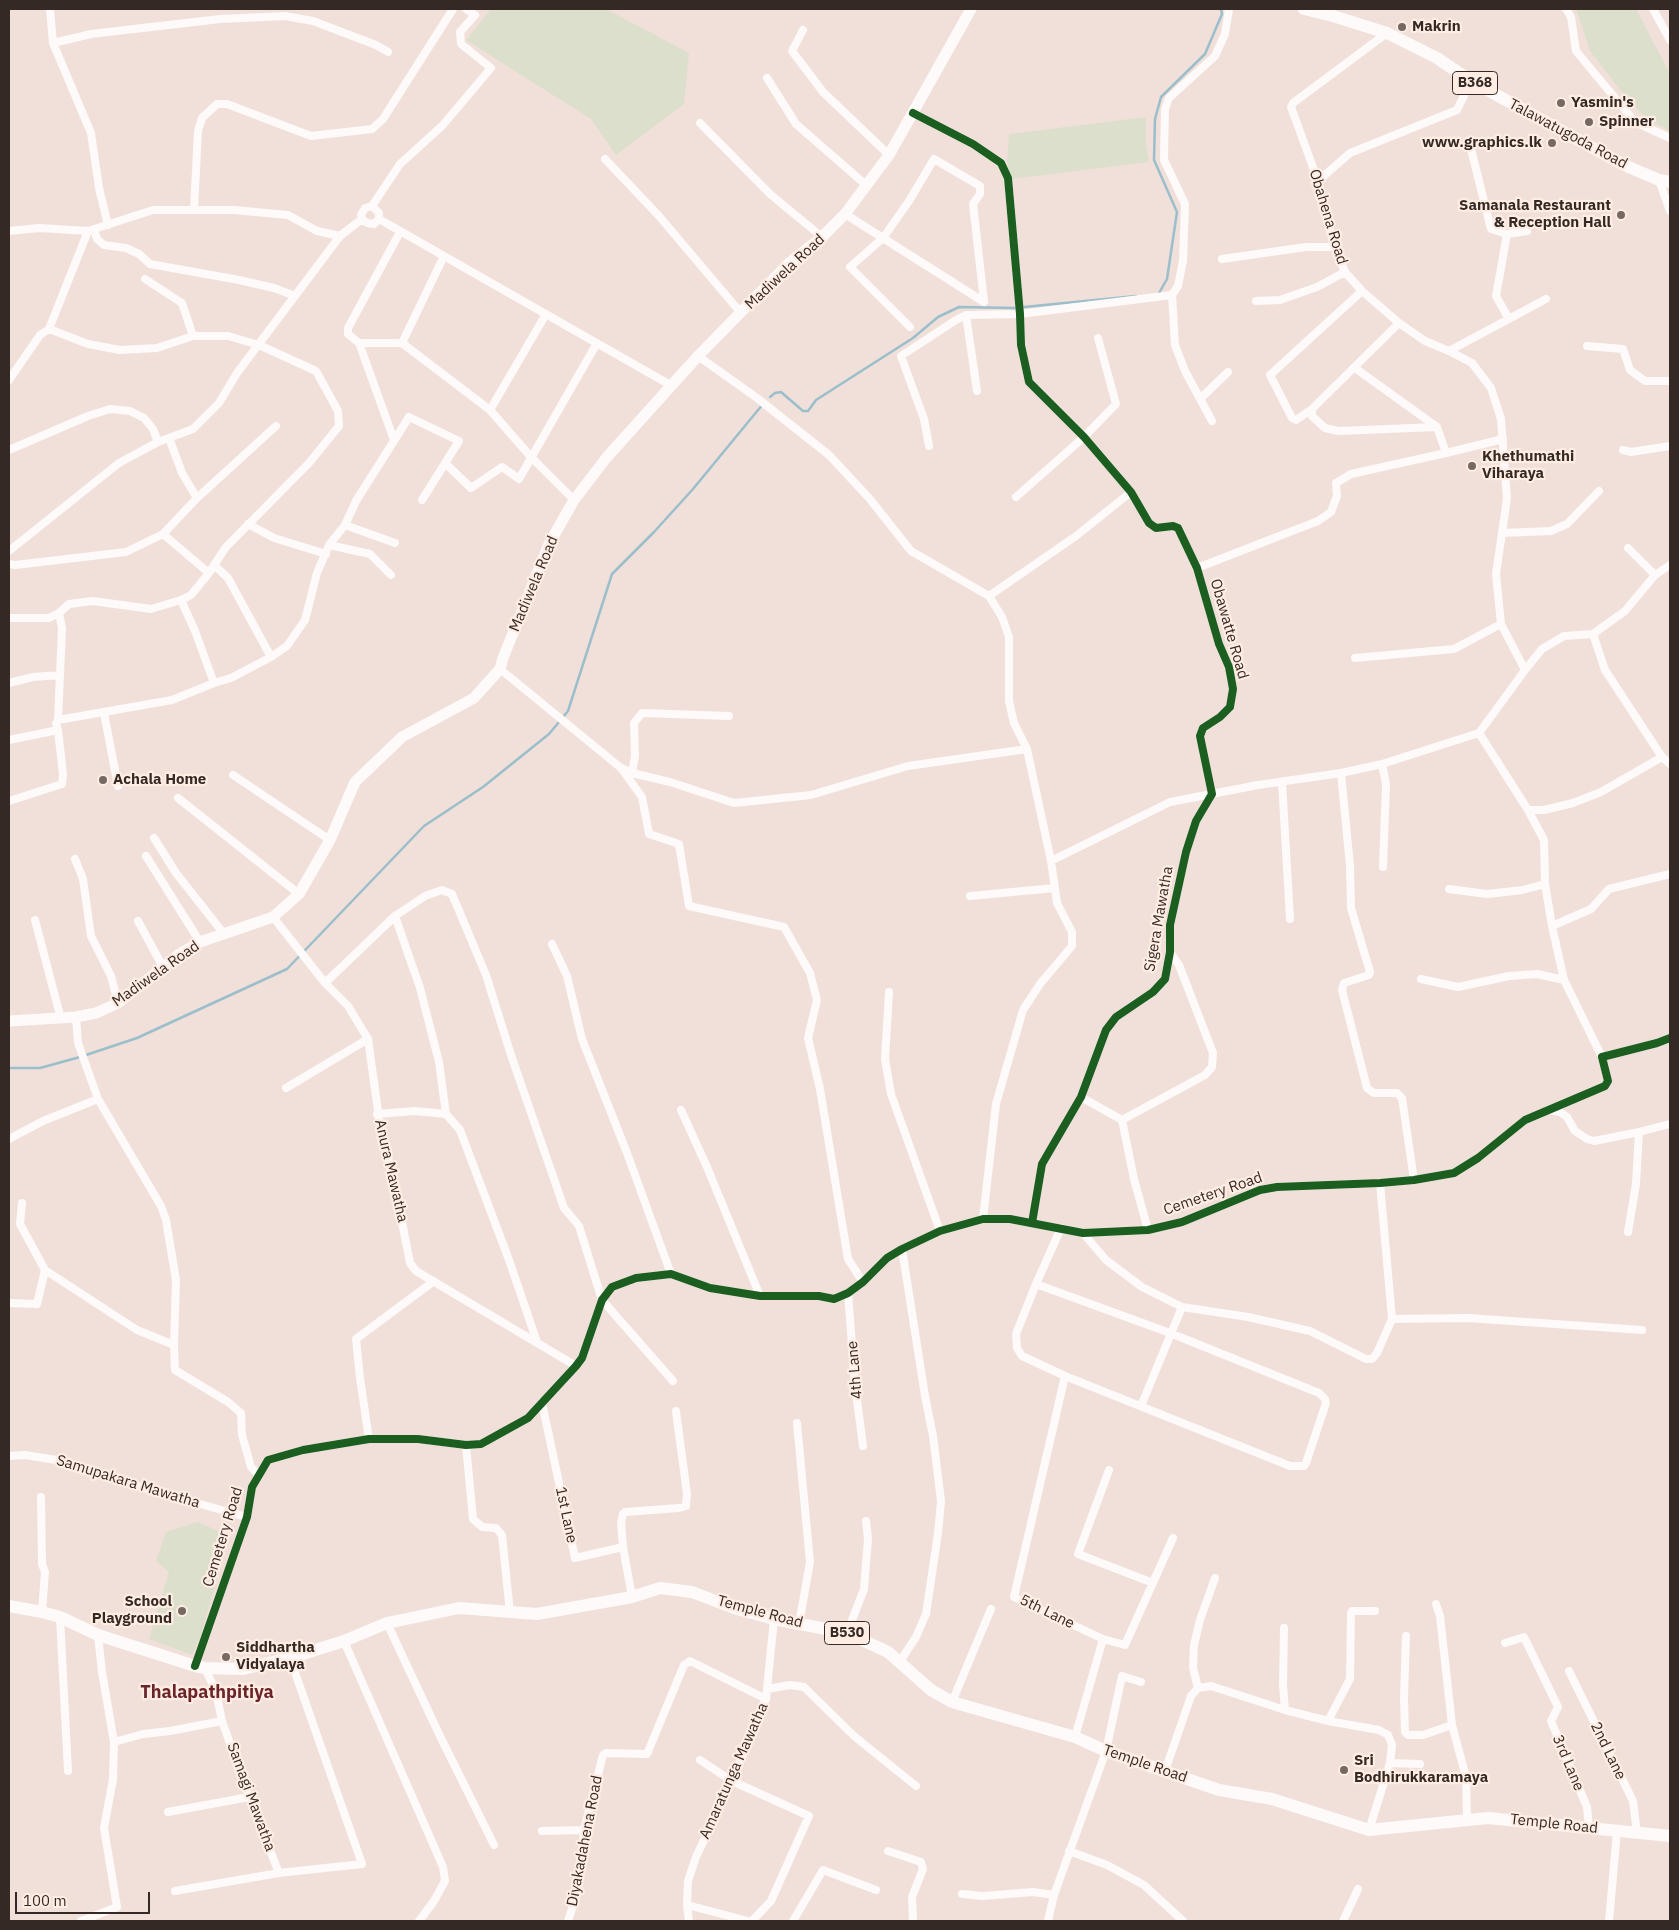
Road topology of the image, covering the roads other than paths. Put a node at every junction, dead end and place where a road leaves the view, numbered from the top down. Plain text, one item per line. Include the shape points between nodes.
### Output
1 (50, 9) edge
2 (453, 9) edge
3 (466, 9) edge
4 (970, 9) edge
5 (1229, 9) edge
6 (1304, 9) edge
7 (1566, 9) edge
8 (1653, 9) edge
9 (1333, 12) edge
10 (802, 30) dead end
11 (1387, 33) junction
12 (1670, 40) edge
13 (53, 43) junction
14 (388, 52) dead end
15 (767, 78) dead end
16 (1471, 81) junction
17 (913, 113) junction
18 (700, 123) dead end
19 (1670, 138) edge
20 (1470, 145) dead end
21 (888, 155) junction
22 (605, 159) dead end
23 (1318, 181) junction
24 (1664, 181) edge
25 (866, 185) junction
26 (372, 206) junction
27 (194, 210) junction
28 (1670, 211) edge
29 (844, 214) junction
30 (362, 218) junction
31 (379, 219) junction
32 (108, 225) junction
33 (91, 230) junction
34 (9, 231) edge
35 (1527, 231) dead end
36 (400, 232) junction
37 (1507, 234) junction
38 (340, 236) junction
39 (822, 237) junction
40 (883, 238) junction
41 (1334, 247) junction
42 (444, 256) junction
43 (1222, 259) dead end
44 (1345, 272) junction
45 (145, 279) dead end
46 (1362, 291) junction
47 (1172, 295) junction
48 (296, 296) junction
49 (1546, 299) dead end
50 (1256, 301) dead end
51 (1019, 310) junction
52 (741, 313) junction
53 (546, 314) junction
54 (966, 315) junction
55 (1509, 319) junction
56 (1399, 323) junction
57 (910, 326) dead end
58 (49, 329) junction
59 (193, 336) junction
60 (1098, 338) dead end
61 (359, 343) junction
62 (402, 343) junction
63 (597, 343) junction
64 (259, 345) junction
65 (1588, 346) dead end
66 (1449, 350) junction
67 (698, 356) junction
68 (1355, 368) junction
69 (1228, 372) dead end
70 (9, 380) edge
71 (1670, 381) edge
72 (672, 386) junction
73 (977, 391) dead end
74 (1200, 399) junction
75 (1312, 409) junction
76 (490, 410) junction
77 (1212, 421) dead end
78 (276, 426) dead end
79 (1437, 427) junction
80 (1084, 437) junction
81 (169, 438) junction
82 (1503, 438) junction
83 (394, 440) junction
84 (158, 442) junction
85 (929, 446) dead end
86 (1670, 446) edge
87 (9, 450) edge
88 (1623, 450) dead end
89 (1446, 453) junction
90 (531, 457) junction
91 (445, 462) junction
92 (1131, 492) junction
93 (1599, 492) dead end
94 (1016, 497) dead end
95 (196, 498) junction
96 (422, 500) dead end
97 (574, 500) junction
98 (248, 524) junction
99 (345, 525) junction
100 (1502, 533) junction
101 (163, 534) junction
102 (395, 543) dead end
103 (329, 545) junction
104 (1628, 548) dead end
105 (9, 552) edge
106 (326, 554) junction
107 (9, 564) edge
108 (214, 565) junction
109 (1670, 565) edge
110 (1197, 568) junction
111 (209, 573) junction
112 (391, 575) dead end
113 (1655, 575) junction
114 (989, 596) junction
115 (181, 600) junction
116 (59, 613) junction
117 (9, 618) edge
118 (1501, 624) junction
119 (1593, 634) junction
120 (271, 657) junction
121 (1356, 658) dead end
122 (500, 669) junction
123 (1524, 670) junction
124 (60, 675) junction
125 (9, 683) edge
126 (214, 683) junction
127 (104, 713) junction
128 (728, 716) dead end
129 (58, 720) junction
130 (58, 730) junction
131 (1479, 733) junction
132 (9, 740) edge
133 (1027, 749) junction
134 (1662, 757) junction
135 (1382, 764) junction
136 (1670, 764) edge
137 (621, 768) junction
138 (632, 773) junction
139 (1341, 774) junction
140 (234, 775) dead end
141 (1282, 782) junction
142 (118, 786) dead end
143 (1212, 794) junction
144 (178, 798) dead end
145 (9, 801) edge
146 (1528, 810) junction
147 (154, 838) dead end
148 (330, 840) junction
149 (146, 856) dead end
150 (75, 859) dead end
151 (1051, 861) junction
152 (1383, 867) dead end
153 (1670, 874) edge
154 (1545, 884) junction
155 (1055, 888) junction
156 (1449, 889) dead end
157 (299, 894) junction
158 (970, 896) dead end
159 (395, 916) junction
160 (273, 917) junction
161 (1290, 918) dead end
162 (35, 920) dead end
163 (138, 921) dead end
164 (1552, 926) junction
165 (224, 934) junction
166 (200, 942) junction
167 (552, 944) dead end
168 (1170, 952) junction
169 (163, 967) junction
170 (1421, 979) dead end
171 (1564, 980) junction
172 (326, 983) junction
173 (889, 992) dead end
174 (118, 1003) junction
175 (76, 1017) junction
176 (61, 1019) junction
177 (9, 1021) edge
178 (368, 1038) junction
179 (1670, 1038) edge
180 (1602, 1057) junction
181 (286, 1088) dead end
182 (1081, 1097) junction
183 (98, 1099) junction
184 (680, 1110) dead end
185 (1549, 1110) junction
186 (377, 1114) junction
187 (446, 1114) junction
188 (1122, 1120) junction
189 (1670, 1124) edge
190 (1640, 1132) junction
191 (9, 1139) edge
192 (1414, 1180) junction
193 (1380, 1183) junction
194 (22, 1204) dead end
195 (983, 1219) junction
196 (1032, 1223) junction
197 (1061, 1228) junction
198 (1148, 1230) junction
199 (940, 1231) junction
200 (1628, 1232) dead end
201 (1082, 1233) junction
202 (902, 1249) junction
203 (45, 1270) junction
204 (671, 1274) junction
205 (434, 1281) junction
206 (863, 1282) junction
207 (1036, 1284) junction
208 (848, 1293) junction
209 (760, 1296) junction
210 (602, 1300) junction
211 (9, 1303) edge
212 (1182, 1307) junction
213 (1392, 1319) junction
214 (1642, 1330) dead end
215 (1170, 1333) junction
216 (537, 1342) junction
217 (174, 1344) junction
218 (576, 1366) junction
219 (1065, 1376) junction
220 (673, 1381) dead end
221 (542, 1404) junction
222 (1141, 1406) junction
223 (676, 1410) dead end
224 (797, 1423) dead end
225 (369, 1439) junction
226 (466, 1445) junction
227 (863, 1446) dead end
228 (9, 1456) edge
229 (1108, 1470) dead end
230 (259, 1475) junction
231 (41, 1497) dead end
232 (247, 1517) junction
233 (866, 1521) dead end
234 (1173, 1538) dead end
235 (623, 1547) junction
236 (1215, 1578) dead end
237 (1153, 1583) junction
238 (632, 1596) junction
239 (1436, 1604) dead end
240 (9, 1606) edge
241 (991, 1609) dead end
242 (1376, 1611) dead end
243 (42, 1612) junction
244 (510, 1613) junction
245 (60, 1617) junction
246 (774, 1619) junction
247 (388, 1623) junction
248 (799, 1624) junction
249 (1284, 1628) dead end
250 (847, 1633) junction
251 (98, 1635) junction
252 (1406, 1636) dead end
253 (1103, 1639) junction
254 (344, 1641) junction
255 (1505, 1643) dead end
256 (290, 1658) junction
257 (899, 1663) junction
258 (200, 1667) junction
259 (1569, 1671) dead end
260 (1141, 1682) dead end
261 (1198, 1688) junction
262 (767, 1690) junction
263 (766, 1699) junction
264 (952, 1702) junction
265 (1285, 1710) junction
266 (222, 1721) junction
267 (1328, 1721) junction
268 (1452, 1725) junction
269 (1074, 1737) junction
270 (114, 1742) junction
271 (1106, 1751) junction
272 (700, 1760) dead end
273 (1390, 1763) junction
274 (1420, 1764) dead end
275 (68, 1771) dead end
276 (1165, 1771) junction
277 (732, 1781) junction
278 (916, 1786) dead end
279 (250, 1797) junction
280 (168, 1812) dead end
281 (1468, 1819) junction
282 (1589, 1827) junction
283 (584, 1830) junction
284 (1369, 1830) junction
285 (542, 1831) dead end
286 (1617, 1831) junction
287 (1637, 1833) junction
288 (1670, 1836) edge
289 (494, 1845) dead end
290 (888, 1851) dead end
291 (1069, 1851) junction
292 (279, 1873) junction
293 (1358, 1889) dead end
294 (876, 1890) dead end
295 (175, 1891) dead end
296 (962, 1894) dead end
297 (1054, 1895) junction
298 (687, 1905) junction
299 (81, 1921) edge
300 (419, 1921) edge
301 (568, 1921) edge
302 (689, 1921) edge
303 (748, 1921) edge
304 (752, 1921) edge
305 (793, 1921) edge
306 (913, 1921) edge
307 (1048, 1921) edge
308 (1183, 1921) edge
309 (1343, 1921) edge
310 (1609, 1921) edge

1 - 13 street
2 - 27 street via 383,119 372,129 311,136 227,104 217,104 202,118 198,131
3 - 26 street via 475,15 460,32 461,44 491,68 442,126 400,164
4 - 17 main road, Madiwela Road
5 - 47 street via 1225,34 1214,56 1169,98 1166,109 1164,160 1185,204 1183,261 1178,286
6 - 9 main road, Talawatugoda Road / B368
7 - 19 street via 1571,18 1576,52 1635,122
8 - 12 street
9 - 11 main road, Talawatugoda Road / B368
10 - 21 street via 792,51 823,92
11 - 16 main road, Talawatugoda Road / B368 via 1436,58
11 - 23 street, Obahena Road via 1291,107
13 - 14 street via 91,34 220,19 285,16 313,21
13 - 32 street via 91,133
15 - 25 street via 796,124
16 - 23 street via 1457,110 1350,153
16 - 24 main road, Talawatugoda Road / B368 via 1624,165
17 - 21 main road, Madiwela Road
17 - 51 street via 973,144 1001,163 1008,178
18 - 39 street via 770,194
20 - 37 street via 1491,229
21 - 25 main road, Madiwela Road
22 - 52 street
23 - 41 street, Obahena Road
24 - 28 street
25 - 29 main road, Madiwela Road
26 - 30 street via 362,211
26 - 31 street via 378,210
27 - 32 street via 153,210
27 - 38 street via 288,215 318,231
29 - 39 main road, Madiwela Road
29 - 40 street
30 - 31 street via 370,224
30 - 38 street
31 - 36 street
32 - 33 street
33 - 34 street via 39,228
33 - 48 street via 104,245 126,248 150,264 239,280
33 - 58 street
35 - 37 street
36 - 42 street
36 - 61 street via 348,328 348,334
37 - 55 street via 1496,296
38 - 48 street
39 - 52 main road, Madiwela Road via 790,263
40 - 40 street via 908,254 984,302 973,204 980,194 980,186 934,159
40 - 57 street via 850,267
41 - 43 street via 1306,247
41 - 44 street, Obahena Road
42 - 53 street
42 - 62 street
44 - 46 street, Obahena Road
44 - 50 street via 1317,287 1280,300
45 - 59 street via 182,303
46 - 56 street, Obahena Road
46 - 75 street via 1270,375 1292,418 1296,420
47 - 51 street
47 - 74 street via 1175,345 1184,371
48 - 64 street
49 - 55 street
51 - 54 street
51 - 80 street via 1028,382
52 - 67 main road, Madiwela Road
53 - 63 street
53 - 76 street
54 - 73 street
54 - 85 street via 901,356 924,420
55 - 66 street
56 - 66 street, Obahena Road via 1425,342
56 - 68 street
58 - 59 street via 88,344 120,350 157,348
58 - 70 street via 40,335
59 - 64 street via 228,336
60 - 80 street via 1116,404
61 - 62 street
61 - 83 street
62 - 76 street
63 - 72 street
63 - 90 street
64 - 81 street via 219,403 193,429
64 - 98 street via 316,371 338,411 339,426 309,463
65 - 71 street via 1623,349 1630,370 1645,380
66 - 82 street, Obahena Road via 1472,363 1491,388
67 - 72 main road, Madiwela Road
67 - 114 street via 758,398 829,455 911,551
68 - 75 street
68 - 79 street
69 - 74 street
72 - 97 main road, Madiwela Road via 606,457
74 - 77 street
75 - 79 street via 1312,416 1325,428 1338,431
76 - 90 street
78 - 95 street
79 - 89 street
80 - 92 street
80 - 94 street
81 - 84 street
81 - 95 street via 182,474
82 - 89 street
82 - 100 street, Obahena Road via 1507,499
83 - 91 street via 409,417 459,441
83 - 99 street
84 - 87 street via 144,418 130,411 110,409
84 - 105 street via 119,463
86 - 88 street via 1631,452
89 - 110 street via 1351,474 1336,484 1331,512 1318,521
90 - 91 street via 519,480 502,467 471,488
90 - 97 street
91 - 96 street
92 - 110 street, Obawatte Road via 1149,523 1156,528 1178,528
92 - 114 street via 1076,536
93 - 100 street via 1559,528
95 - 101 street
97 - 122 main road, Madiwela Road via 548,544
98 - 106 street via 274,538
98 - 108 street
99 - 102 street
99 - 103 street
100 - 118 street, Obahena Road via 1496,574
101 - 107 street via 126,552
101 - 111 street
103 - 106 street
103 - 112 street via 370,554
104 - 113 street
106 - 120 street via 317,573 305,620 287,646
108 - 111 street
108 - 120 street via 228,578
109 - 113 street
110 - 143 street, Obawatte Road via 1233,689 1230,707 1203,728 1200,736
111 - 115 street via 191,595
113 - 119 street via 1625,611
114 - 133 street via 1002,617 1008,638 1009,701 1014,723
115 - 116 street via 151,609 93,601 69,604
115 - 126 street
116 - 117 street via 50,618
116 - 124 street via 62,628
118 - 121 street via 1454,649
118 - 123 street, Obahena Road
119 - 123 street via 1564,636 1542,649
119 - 134 street via 1605,670
120 - 126 street via 231,678
122 - 137 street
122 - 148 main road, Madiwela Road via 474,698 402,737 355,782
123 - 131 street
124 - 125 street
124 - 129 street
126 - 127 street via 172,700
127 - 129 street
127 - 142 street
128 - 138 street via 642,712 634,723
129 - 130 street
130 - 132 street
130 - 145 street via 64,774 62,784
131 - 135 street
131 - 146 street
133 - 138 street via 908,766 811,795 734,804
133 - 151 street
134 - 136 street
134 - 146 street via 1601,792 1544,810
135 - 139 street
135 - 152 street via 1386,784
137 - 138 street
137 - 206 street via 642,797 649,834 678,844 689,906 784,927 810,973 817,1000 808,1038 820,1089 848,1259
139 - 141 street
139 - 192 street via 1351,908 1370,972 1344,984 1342,990 1367,1088 1374,1092 1397,1093 1402,1098
140 - 148 street
141 - 143 street
141 - 161 street
143 - 151 street via 1170,802
143 - 168 street, Sigera Mawatha via 1196,821 1186,852 1170,925
144 - 157 street
146 - 154 street via 1544,840
147 - 165 street via 176,873
148 - 157 main road, Madiwela Road
149 - 166 street
150 - 174 street via 83,879 91,936 111,976
151 - 155 street
153 - 164 street via 1609,889 1591,910
154 - 156 street via 1487,894
154 - 164 street
155 - 158 street
155 - 195 street via 1056,903 1072,932 1072,946 1023,1010 996,1104
157 - 160 main road, Madiwela Road
159 - 172 street
159 - 187 street via 427,1015 439,1062
159 - 210 street via 425,896 442,890 452,894 486,975 564,1208 579,1226
160 - 165 main road, Madiwela Road
160 - 172 street, Anura Mawatha
162 - 176 street
163 - 169 street
164 - 171 street
165 - 166 main road, Madiwela Road
166 - 169 main road, Madiwela Road
167 - 204 street via 567,976 582,1039
168 - 182 street, Sigera Mawatha via 1165,978 1153,992 1116,1017 1106,1030
168 - 188 street via 1179,965 1213,1053 1212,1067 1205,1075
169 - 174 main road, Madiwela Road
170 - 171 street via 1458,987 1509,976 1537,974
171 - 180 street
172 - 178 street, Anura Mawatha via 348,1006
173 - 199 street via 885,1059 891,1094
174 - 175 main road, Madiwela Road
175 - 176 main road, Madiwela Road
175 - 183 street via 78,1043
176 - 177 main road, Madiwela Road
178 - 181 street
178 - 186 street, Anura Mawatha
179 - 180 street
180 - 185 street, Cemetery Road via 1608,1081 1605,1086
182 - 188 street
182 - 196 street, Sigera Mawatha via 1042,1164
183 - 191 street
183 - 217 street via 161,1206 166,1220 176,1280
184 - 209 street
185 - 190 street via 1568,1117 1575,1131 1594,1141
185 - 192 street, Cemetery Road via 1525,1120 1454,1173
186 - 187 street via 415,1111
186 - 205 street, Anura Mawatha via 410,1263 416,1271
187 - 216 street via 460,1130
188 - 198 street
189 - 190 street
190 - 200 street
192 - 193 street, Cemetery Road
193 - 198 street, Cemetery Road via 1260,1190 1182,1222
193 - 213 street
194 - 203 street via 20,1224
195 - 196 street, Cemetery Road via 1010,1218
195 - 199 street, Cemetery Road
196 - 197 street, Cemetery Road
197 - 201 street, Cemetery Road
197 - 207 street
198 - 201 street, Cemetery Road
199 - 202 street, Cemetery Road
201 - 212 street via 1106,1260 1142,1287
202 - 206 street, Cemetery Road via 887,1258
202 - 257 street via 933,1436 940,1501 926,1614
203 - 211 street via 37,1304
203 - 217 street via 137,1330
204 - 209 street, Cemetery Road via 710,1288
204 - 210 street, Cemetery Road via 636,1278 612,1287
205 - 216 street, Anura Mawatha
205 - 225 street via 356,1339
206 - 208 street, Cemetery Road
207 - 215 street
207 - 219 street via 1016,1334 1017,1348 1022,1356
208 - 209 street, Cemetery Road via 834,1299
208 - 227 street, 4th Lane
210 - 218 street, Cemetery Road via 582,1358
210 - 220 street
212 - 213 street via 1310,1331 1366,1359 1372,1359 1377,1353
212 - 215 street
213 - 214 street via 1468,1318
215 - 222 street
215 - 222 street via 1326,1399 1306,1462 1304,1466 1290,1466
216 - 218 street, Anura Mawatha
217 - 230 street via 175,1370 241,1413 242,1435 251,1467
218 - 221 street, Cemetery Road
219 - 222 street
219 - 253 street, 5th Lane via 1014,1597
221 - 226 street, Cemetery Road via 528,1418 481,1444
221 - 235 street, 1st Lane via 575,1558
223 - 235 street via 688,1494 686,1506 626,1512 621,1522
224 - 248 street via 810,1562
225 - 226 street, Cemetery Road via 418,1439
225 - 230 street, Cemetery Road via 303,1450 268,1460
226 - 244 street via 473,1519 482,1527 496,1528 502,1535
228 - 232 street, Samupakara Mawatha via 62,1461
229 - 237 street via 1078,1554
230 - 232 street, Cemetery Road via 252,1487
231 - 243 street via 42,1564 45,1572
232 - 258 street, Cemetery Road
233 - 250 street via 868,1539 864,1589
234 - 237 street, 5th Lane
235 - 238 street
236 - 261 street via 1194,1646 1192,1668
237 - 253 street, 5th Lane via 1125,1645
238 - 244 main road, Temple Road / B530 via 537,1614
238 - 246 main road, Temple Road / B530 via 660,1588 692,1592
239 - 268 street
240 - 243 main road, Temple Road / B530
241 - 264 street
242 - 267 street via 1351,1613 1350,1679
243 - 245 main road, Temple Road / B530
244 - 247 main road, Temple Road / B530 via 459,1608
245 - 251 main road, Temple Road / B530
245 - 275 street
246 - 248 main road, Temple Road / B530
246 - 262 street, Amaratunga Mawatha
247 - 254 main road, Temple Road / B530
247 - 289 street via 438,1734
248 - 250 main road, Temple Road / B530
249 - 265 street
250 - 257 main road, Temple Road / B530 via 888,1652
251 - 258 main road, Temple Road / B530
251 - 270 street
252 - 268 street via 1405,1732 1423,1735
253 - 269 street
254 - 256 main road, Temple Road / B530
254 - 300 street via 443,1867 445,1881
255 - 282 street, 3rd Lane via 1524,1638 1558,1707 1551,1721 1586,1807
256 - 258 main road, Temple Road / B530 via 243,1669
256 - 292 street via 362,1864
257 - 264 main road, Temple Road / B530 via 931,1690
258 - 266 street, Samagi Mawatha via 216,1692
259 - 287 street, 2nd Lane via 1633,1801
260 - 271 street via 1122,1676
261 - 265 street via 1211,1686
261 - 276 street via 1191,1696
262 - 263 street, Amaratunga Mawatha
262 - 278 street via 790,1685 804,1687 854,1736
263 - 277 street, Amaratunga Mawatha
263 - 283 street, Diyakadahena Road via 690,1661 684,1665 647,1754 603,1755
264 - 269 main road, Temple Road / B530
265 - 267 street
266 - 270 street via 142,1734
266 - 279 street, Samagi Mawatha
267 - 273 street via 1379,1730 1388,1735 1392,1745
268 - 281 street via 1466,1777
269 - 271 main road, Temple Road / B530
270 - 299 street via 113,1779 104,1828 117,1906
271 - 276 main road, Temple Road / B530
271 - 291 street
272 - 277 street
273 - 274 street
273 - 284 street
276 - 284 main road, Temple Road / B530 via 1219,1790 1272,1799
277 - 298 street, Amaratunga Mawatha via 696,1857 688,1881
277 - 304 street via 809,1816 771,1901
279 - 280 street
279 - 292 street, Samagi Mawatha
281 - 282 main road, Temple Road / B530
281 - 284 main road, Temple Road / B530
282 - 286 main road, Temple Road / B530
283 - 285 street
283 - 301 street, Diyakadahena Road via 578,1890
286 - 287 main road, Temple Road / B530
286 - 310 street
287 - 288 main road, Temple Road / B530
290 - 306 street via 921,1862 923,1869 912,1897
291 - 297 street
291 - 308 street via 1144,1885
292 - 295 street
293 - 309 street
294 - 305 street via 823,1870
296 - 297 street via 983,1896 1033,1892
297 - 307 street
298 - 302 street, Amaratunga Mawatha
298 - 303 street

